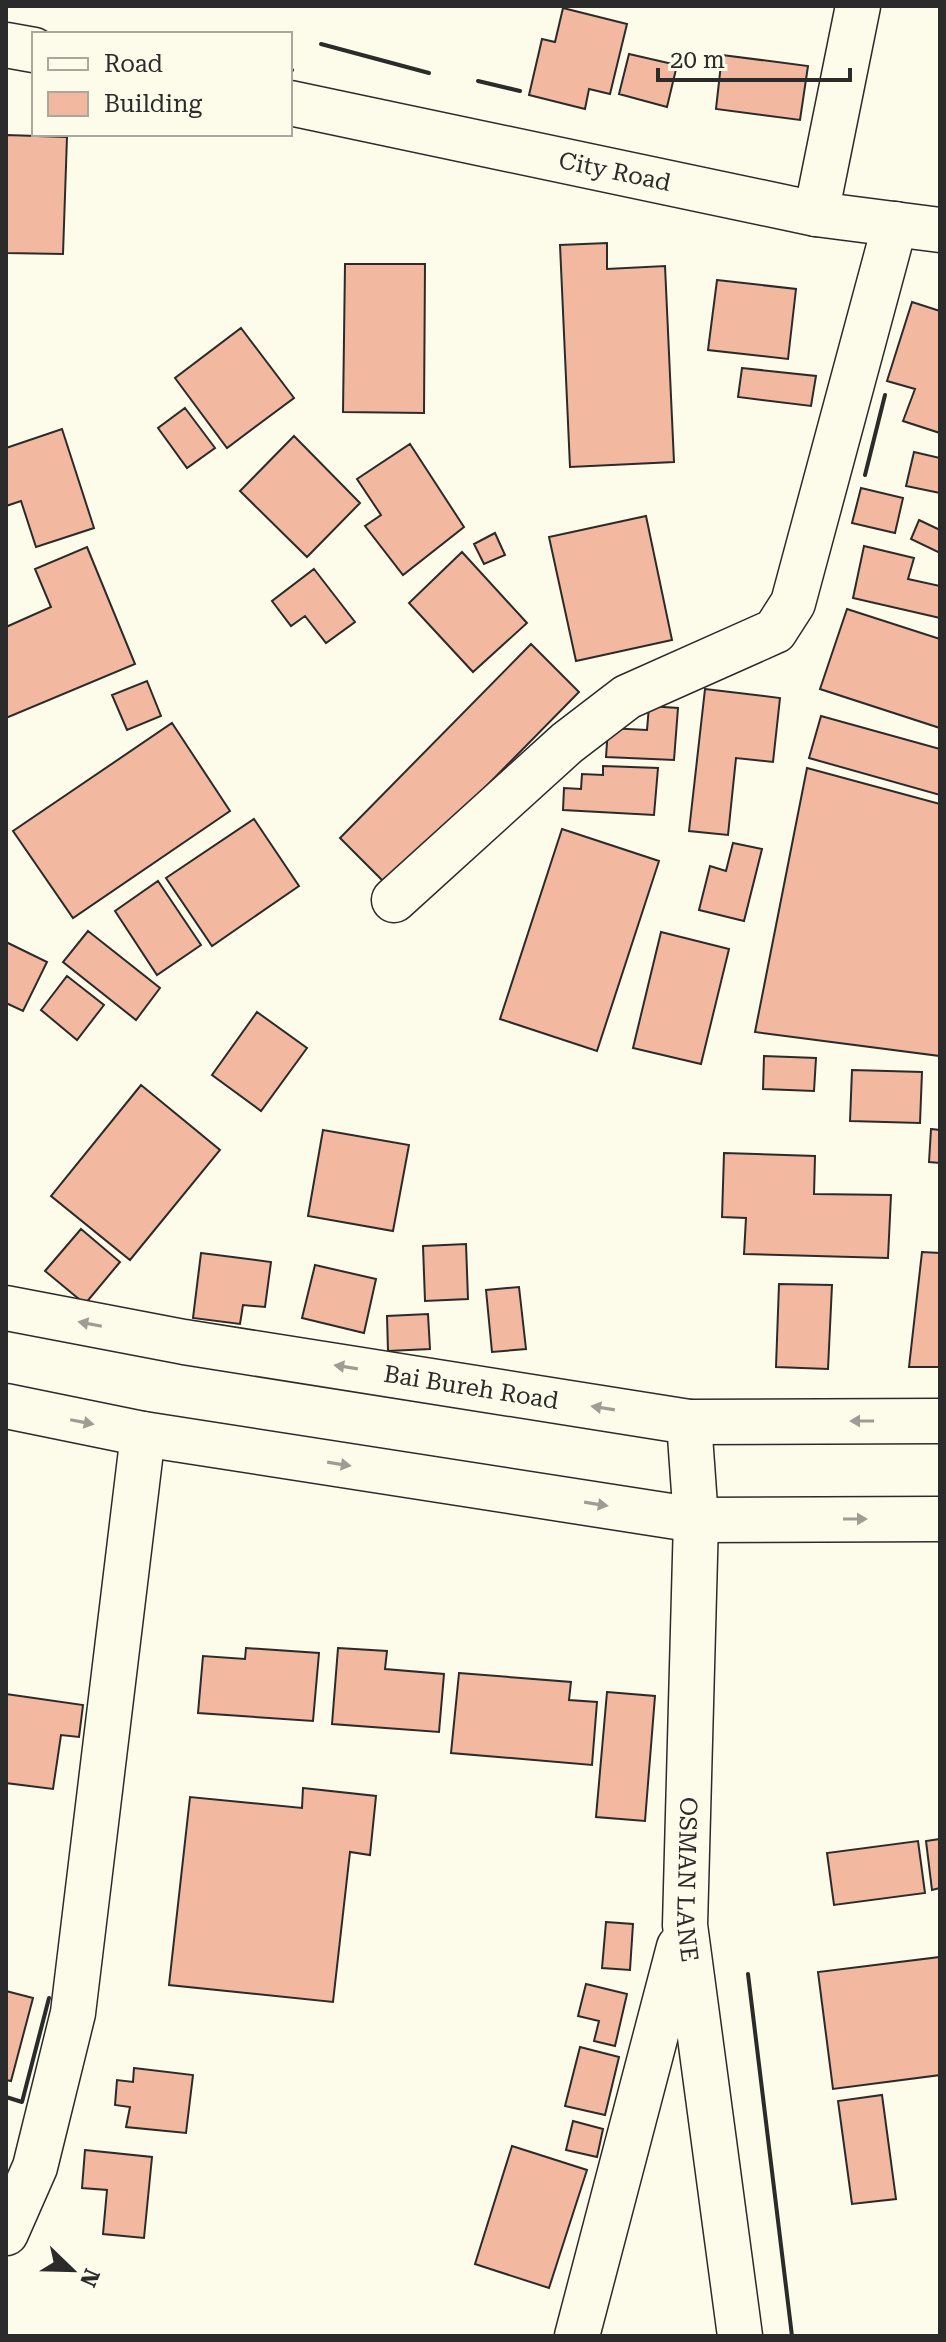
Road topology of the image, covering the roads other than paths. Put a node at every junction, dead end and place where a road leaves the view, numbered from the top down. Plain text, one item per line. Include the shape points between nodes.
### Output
1 (858, 6) edge
2 (6, 45) edge
3 (32, 50) edge
4 (292, 103) edge
5 (816, 214) junction
6 (895, 224) junction
7 (940, 230) edge
8 (394, 900) dead end
9 (6, 1308) edge
10 (6, 1406) edge
11 (940, 1421) edge
12 (689, 1422) junction
13 (143, 1434) junction
14 (940, 1519) edge
15 (696, 1520) junction
16 (685, 1925) junction
17 (6, 2233) edge
18 (577, 2336) edge
19 (740, 2336) edge

1 - 5 main road
2 - 3 main road
4 - 5 main road, City Road
5 - 6 main road, City Road
6 - 7 main road, City Road
6 - 8 main road via 793,603 775,631 627,697 567,743
12 -> 9 main road, Bai Bureh Road
10 -> 13 main road
11 -> 12 main road, Bai Bureh Road
12 - 15 main road, OSMAN LANE
13 -> 15 main road
13 - 17 main road via 73,2013 35,2167
15 -> 14 main road
15 - 16 main road, OSMAN LANE
16 - 18 main road
16 - 19 main road, OSMAN LANE

